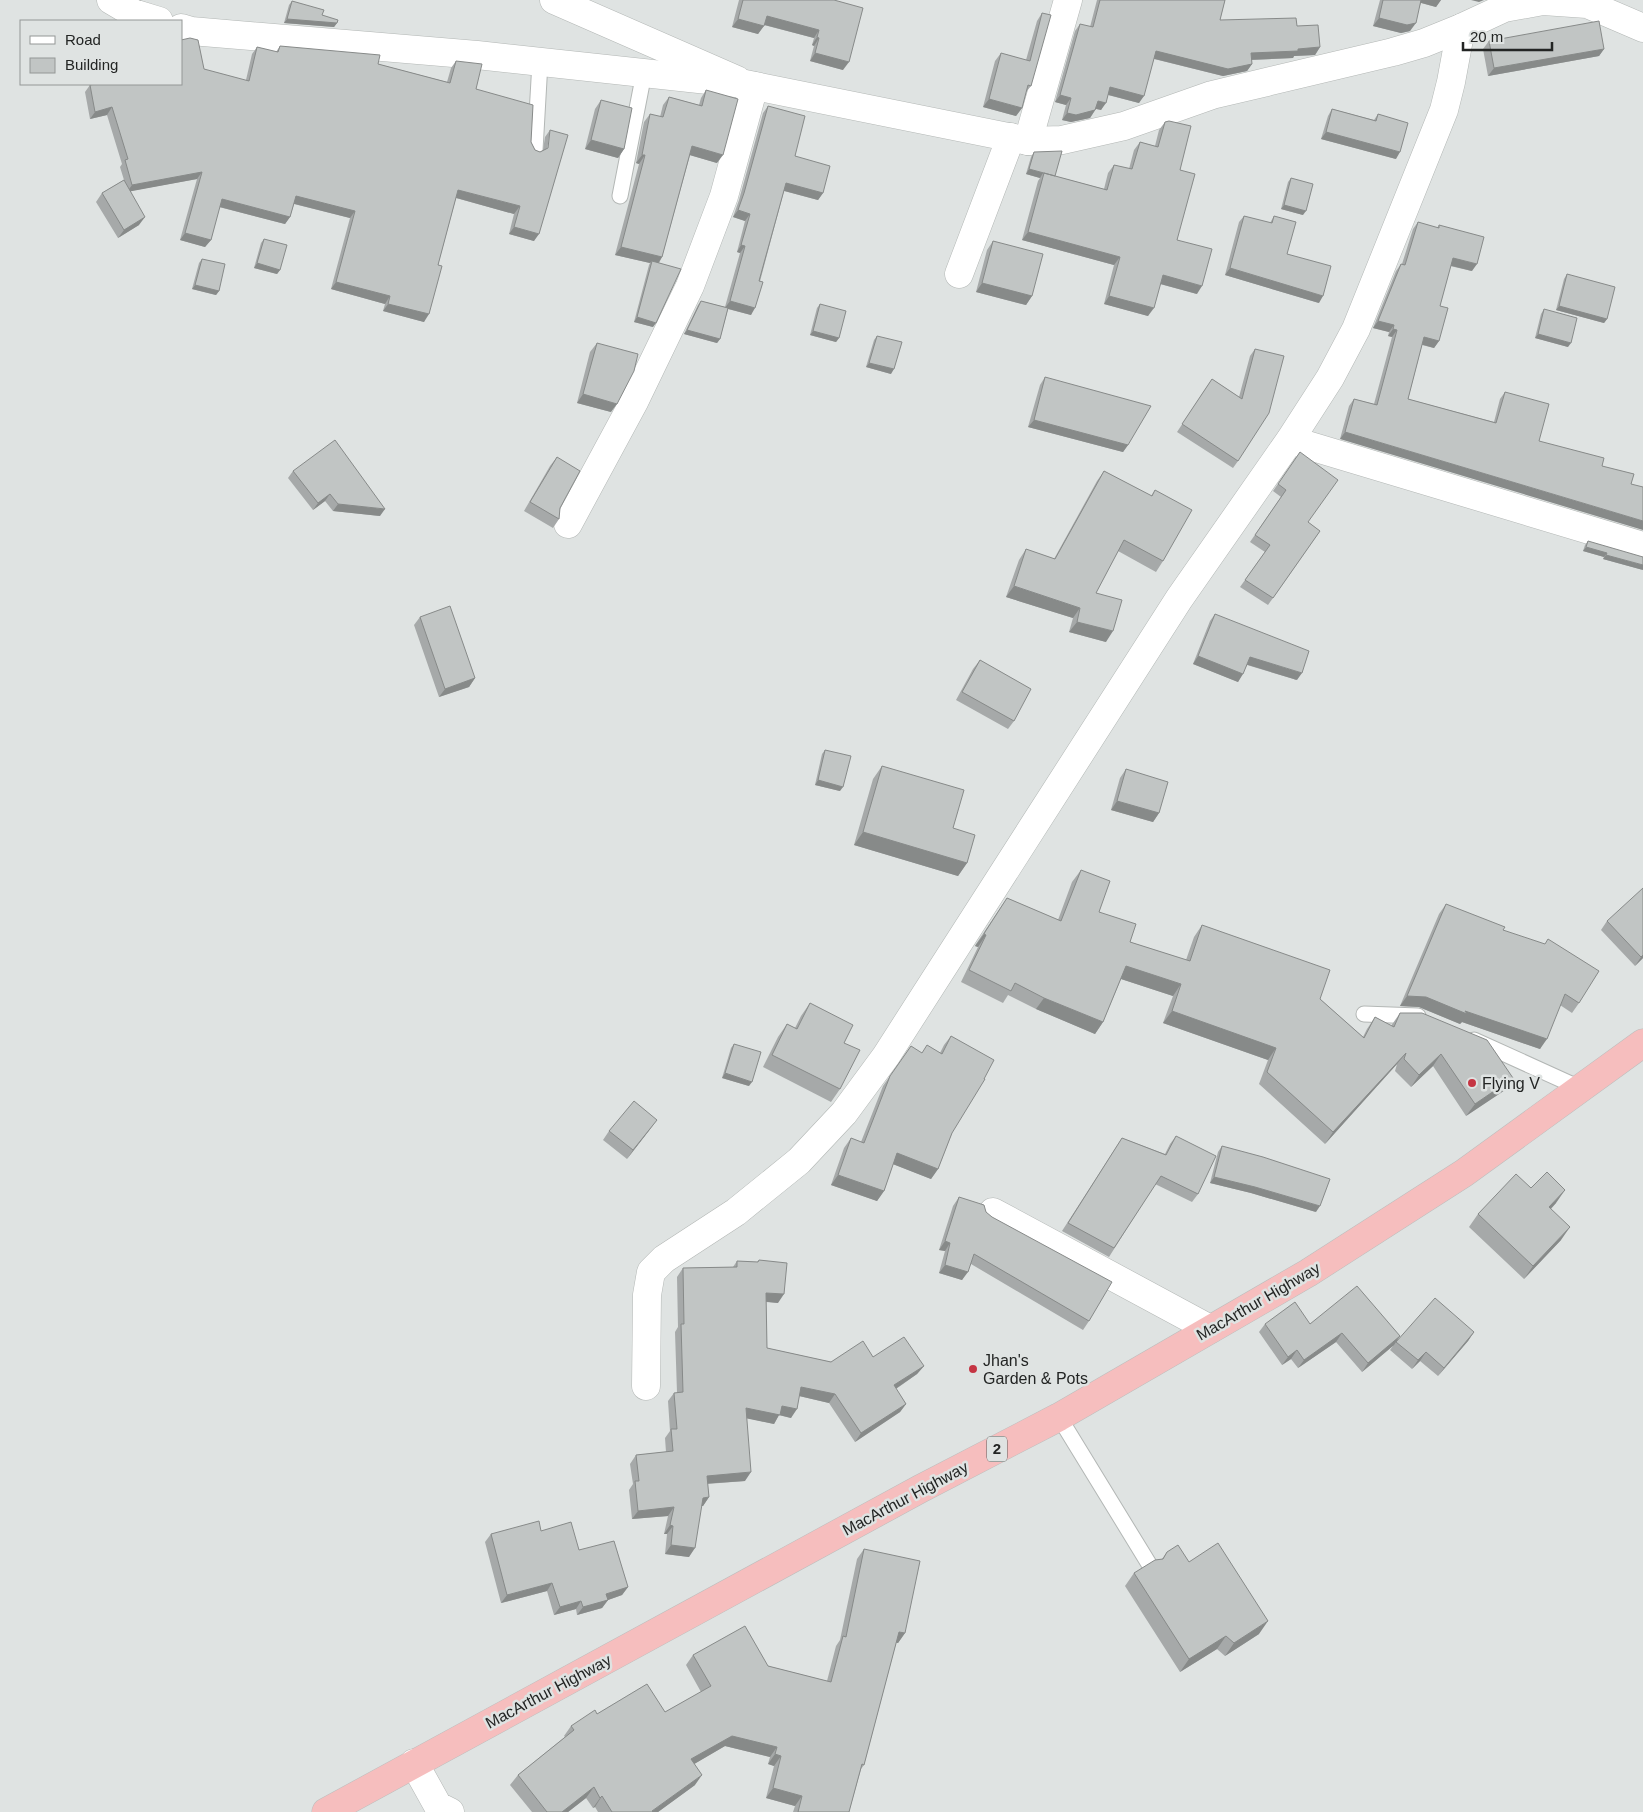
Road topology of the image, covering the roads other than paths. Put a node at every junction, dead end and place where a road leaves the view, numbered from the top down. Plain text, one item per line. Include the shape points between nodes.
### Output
1 (111, 0) edge
2 (554, 0) edge
3 (1068, 0) edge
4 (1504, 4) edge
5 (156, 20) edge
6 (182, 28) edge
7 (1461, 28) junction
8 (1643, 28) edge
9 (540, 62) junction
10 (644, 73) junction
11 (750, 85) junction
12 (1019, 139) junction
13 (535, 150) edge
14 (620, 196) dead end
15 (959, 274) dead end
16 (1290, 440) junction
17 (568, 524) dead end
18 (1643, 546) edge
19 (1364, 1014) dead end
20 (1434, 1023) edge
21 (1461, 1034) edge
22 (1643, 1043) edge
23 (1582, 1089) junction
24 (993, 1212) dead end
25 (1210, 1329) junction
26 (646, 1386) dead end
27 (1059, 1417) junction
28 (1149, 1564) edge
29 (414, 1763) junction
30 (326, 1812) edge
31 (450, 1812) edge

1 - 5 street via 133,13
2 - 11 street
3 - 12 street
4 - 7 street
4 - 8 street via 1544,0 1587,4
6 - 9 street
7 - 12 street via 1393,52 1212,95 1124,126 1062,140
7 - 16 street via 1444,110 1356,329 1330,378
9 - 10 street
9 - 13 lane
10 - 11 street
10 - 14 lane
11 - 12 street
11 - 17 street via 724,196 690,286 635,400
12 - 15 street
16 - 18 street
16 - 26 street via 1178,599 886,1056 844,1113 799,1161 736,1212 664,1259 651,1272 646,1295
19 - 20 lane via 1416,1016
21 - 23 lane
22 - 23 highway, MacArthur Highway / 2
23 - 25 highway, MacArthur Highway / 2 via 1456,1178 1308,1273
24 - 25 street
25 - 27 highway, MacArthur Highway / 2
27 - 28 lane
27 - 29 highway, MacArthur Highway / 2
29 - 30 highway, MacArthur Highway / 2
29 - 31 street via 438,1806

